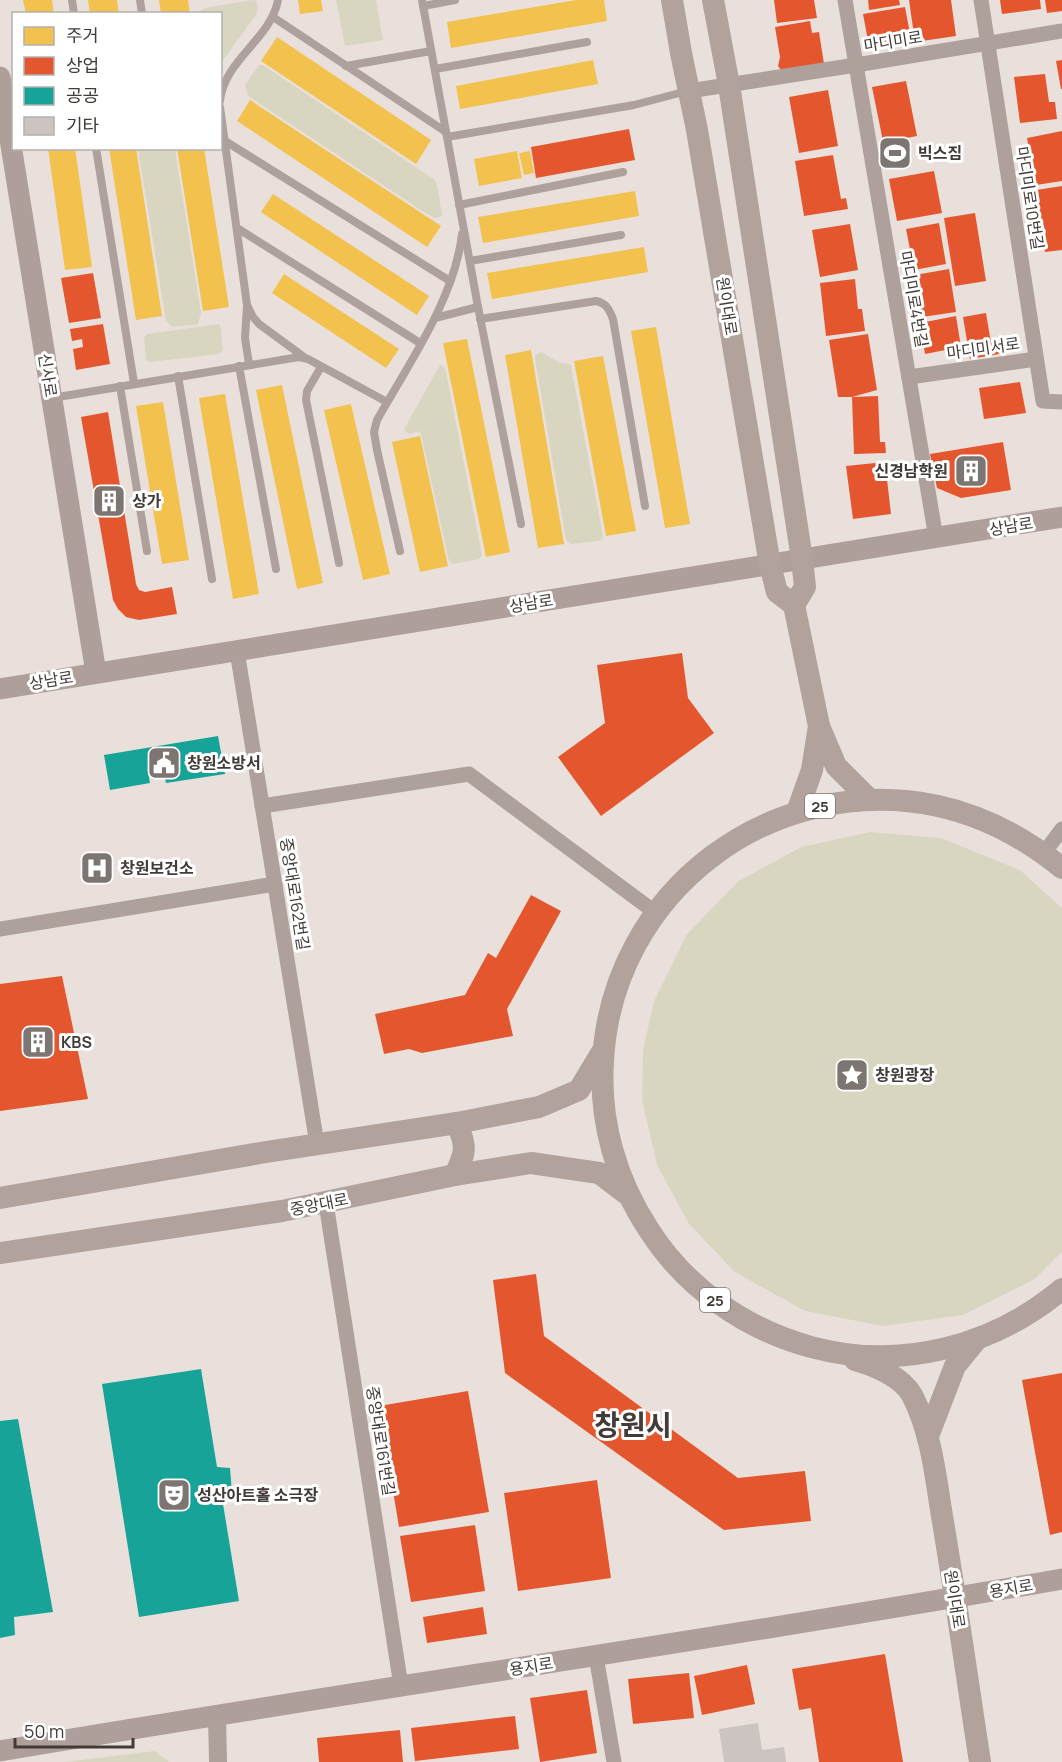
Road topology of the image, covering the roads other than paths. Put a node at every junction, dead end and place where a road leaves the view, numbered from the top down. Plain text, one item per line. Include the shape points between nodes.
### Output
1 (278, 0) edge
2 (455, 0) edge
3 (672, 0) edge
4 (713, 0) edge
5 (845, 0) edge
6 (981, 0) edge
7 (422, 3) edge
8 (273, 17) junction
9 (1062, 31) edge
10 (587, 42) dead end
11 (988, 44) junction
12 (431, 51) junction
13 (346, 66) junction
14 (856, 66) junction
15 (435, 69) junction
16 (0, 77) edge
17 (729, 85) junction
18 (689, 91) junction
19 (222, 93) edge
20 (222, 121) edge
21 (447, 135) junction
22 (225, 141) junction
23 (96, 150) edge
24 (623, 172) dead end
25 (459, 205) junction
26 (463, 226) junction
27 (237, 228) junction
28 (621, 235) dead end
29 (470, 261) junction
30 (450, 281) junction
31 (247, 304) junction
32 (478, 307) junction
33 (435, 318) junction
34 (480, 319) junction
35 (420, 343) junction
36 (308, 359) junction
37 (1036, 359) junction
38 (249, 364) junction
39 (239, 366) junction
40 (321, 367) junction
41 (178, 376) junction
42 (909, 377) junction
43 (134, 383) junction
44 (120, 386) junction
45 (52, 398) junction
46 (387, 402) junction
47 (1062, 402) edge
48 (645, 506) dead end
49 (1062, 517) edge
50 (521, 524) dead end
51 (936, 538) junction
52 (147, 551) dead end
53 (400, 552) dead end
54 (801, 559) junction
55 (339, 563) dead end
56 (770, 565) junction
57 (276, 569) dead end
58 (212, 579) dead end
59 (794, 605) junction
60 (237, 651) junction
61 (96, 673) junction
62 (0, 689) edge
63 (819, 726) junction
64 (870, 800) junction
65 (262, 806) junction
66 (797, 812) junction
67 (1062, 829) edge
68 (1044, 853) junction
69 (1062, 868) edge
70 (275, 884) junction
71 (656, 913) junction
72 (0, 929) edge
73 (603, 1051) junction
74 (457, 1123) junction
75 (317, 1144) junction
76 (455, 1175) junction
77 (629, 1196) junction
78 (0, 1198) edge
79 (326, 1203) junction
80 (0, 1253) edge
81 (1062, 1289) edge
82 (977, 1339) junction
83 (816, 1348) junction
84 (928, 1436) junction
85 (1062, 1579) edge
86 (955, 1597) junction
87 (596, 1656) junction
88 (401, 1686) junction
89 (217, 1714) junction
90 (0, 1751) edge
91 (218, 1762) edge
92 (614, 1762) edge
93 (980, 1762) edge

1 - 8 lane
2 - 7 lane
3 - 18 main road, 원이대로
4 - 17 main road
5 - 14 street, 마디미로4번길
6 - 11 street, 마디미로10번길
7 - 12 lane
8 - 13 lane
8 - 19 lane via 225,80
9 - 11 street, 마디미로
10 - 15 lane
11 - 14 street, 마디미로
11 - 37 street, 마디미로10번길
12 - 13 lane
12 - 15 lane
13 - 21 lane
14 - 17 street, 마디미로
14 - 42 street, 마디미로4번길
15 - 21 lane
16 - 45 main road, 신사로
17 - 18 street, 마디미로
17 - 54 main road
18 - 21 lane via 634,105
18 - 56 main road, 원이대로
20 - 22 lane
21 - 25 lane
22 - 27 lane
22 - 30 lane
23 - 43 lane
24 - 25 lane
25 - 26 lane
26 - 29 lane
26 - 30 lane via 459,256
27 - 31 lane
27 - 35 lane
28 - 29 lane
29 - 32 lane
30 - 33 lane
31 - 36 lane via 259,324
31 - 38 lane via 245,338
32 - 33 lane
32 - 34 lane
33 - 35 lane
34 - 48 lane via 603,302 613,319
34 - 50 lane
35 - 46 lane
36 - 38 lane
36 - 40 lane
37 - 42 street, 마디미서로
37 - 47 street, 마디미서로 via 1043,401
38 - 39 lane
39 - 41 lane
39 - 57 lane
40 - 46 lane
40 - 55 lane via 306,400
41 - 43 lane
41 - 58 lane
42 - 51 street, 마디미로4번길
43 - 44 lane
44 - 45 lane
44 - 52 lane
45 - 61 main road, 신사로
46 - 53 lane via 374,432
49 - 51 main road, 상남로
51 - 54 main road, 상남로
54 - 56 main road, 상남로
54 - 59 main road via 805,587
56 - 59 main road, 원이대로 via 777,592
56 - 60 main road, 상남로
59 - 63 main road
60 - 61 main road, 상남로
60 - 65 street, 중앙대로162번길
61 - 62 main road, 상남로
63 - 64 main road via 836,766
63 - 66 main road via 812,770
64 - 66 main road, 25 via 833,803
64 - 68 main road, 25 via 916,802 961,812 1004,829
65 - 70 street, 중앙대로162번길
65 - 71 street via 469,774
66 - 71 main road, 25 via 756,828 718,851 684,879
67 - 68 street
68 - 69 main road, 25
70 - 72 street
70 - 75 street, 중앙대로162번길
71 - 73 main road, 25 via 620,978
73 - 74 main road via 579,1090 538,1107
73 - 77 main road, 25 via 606,1125
74 - 75 main road
74 - 76 main road via 465,1148
75 - 78 main road
76 - 77 main road, 중앙대로 via 531,1163 599,1173
76 - 79 main road, 중앙대로
77 - 83 main road, 25 via 662,1249 705,1293 758,1327
79 - 80 main road, 중앙대로
79 - 88 street, 중앙대로161번길
81 - 82 main road, 25 via 1026,1315
82 - 83 main road, 25 via 930,1352 898,1355
82 - 84 main road via 955,1366
83 - 84 main road, 원이대로 via 892,1375 911,1393
84 - 86 main road, 원이대로
85 - 86 main road, 용지로
86 - 87 main road, 용지로
86 - 93 main road, 원이대로
87 - 88 main road, 용지로
87 - 92 street
88 - 89 main road, 용지로
89 - 90 main road, 용지로
89 - 91 street

